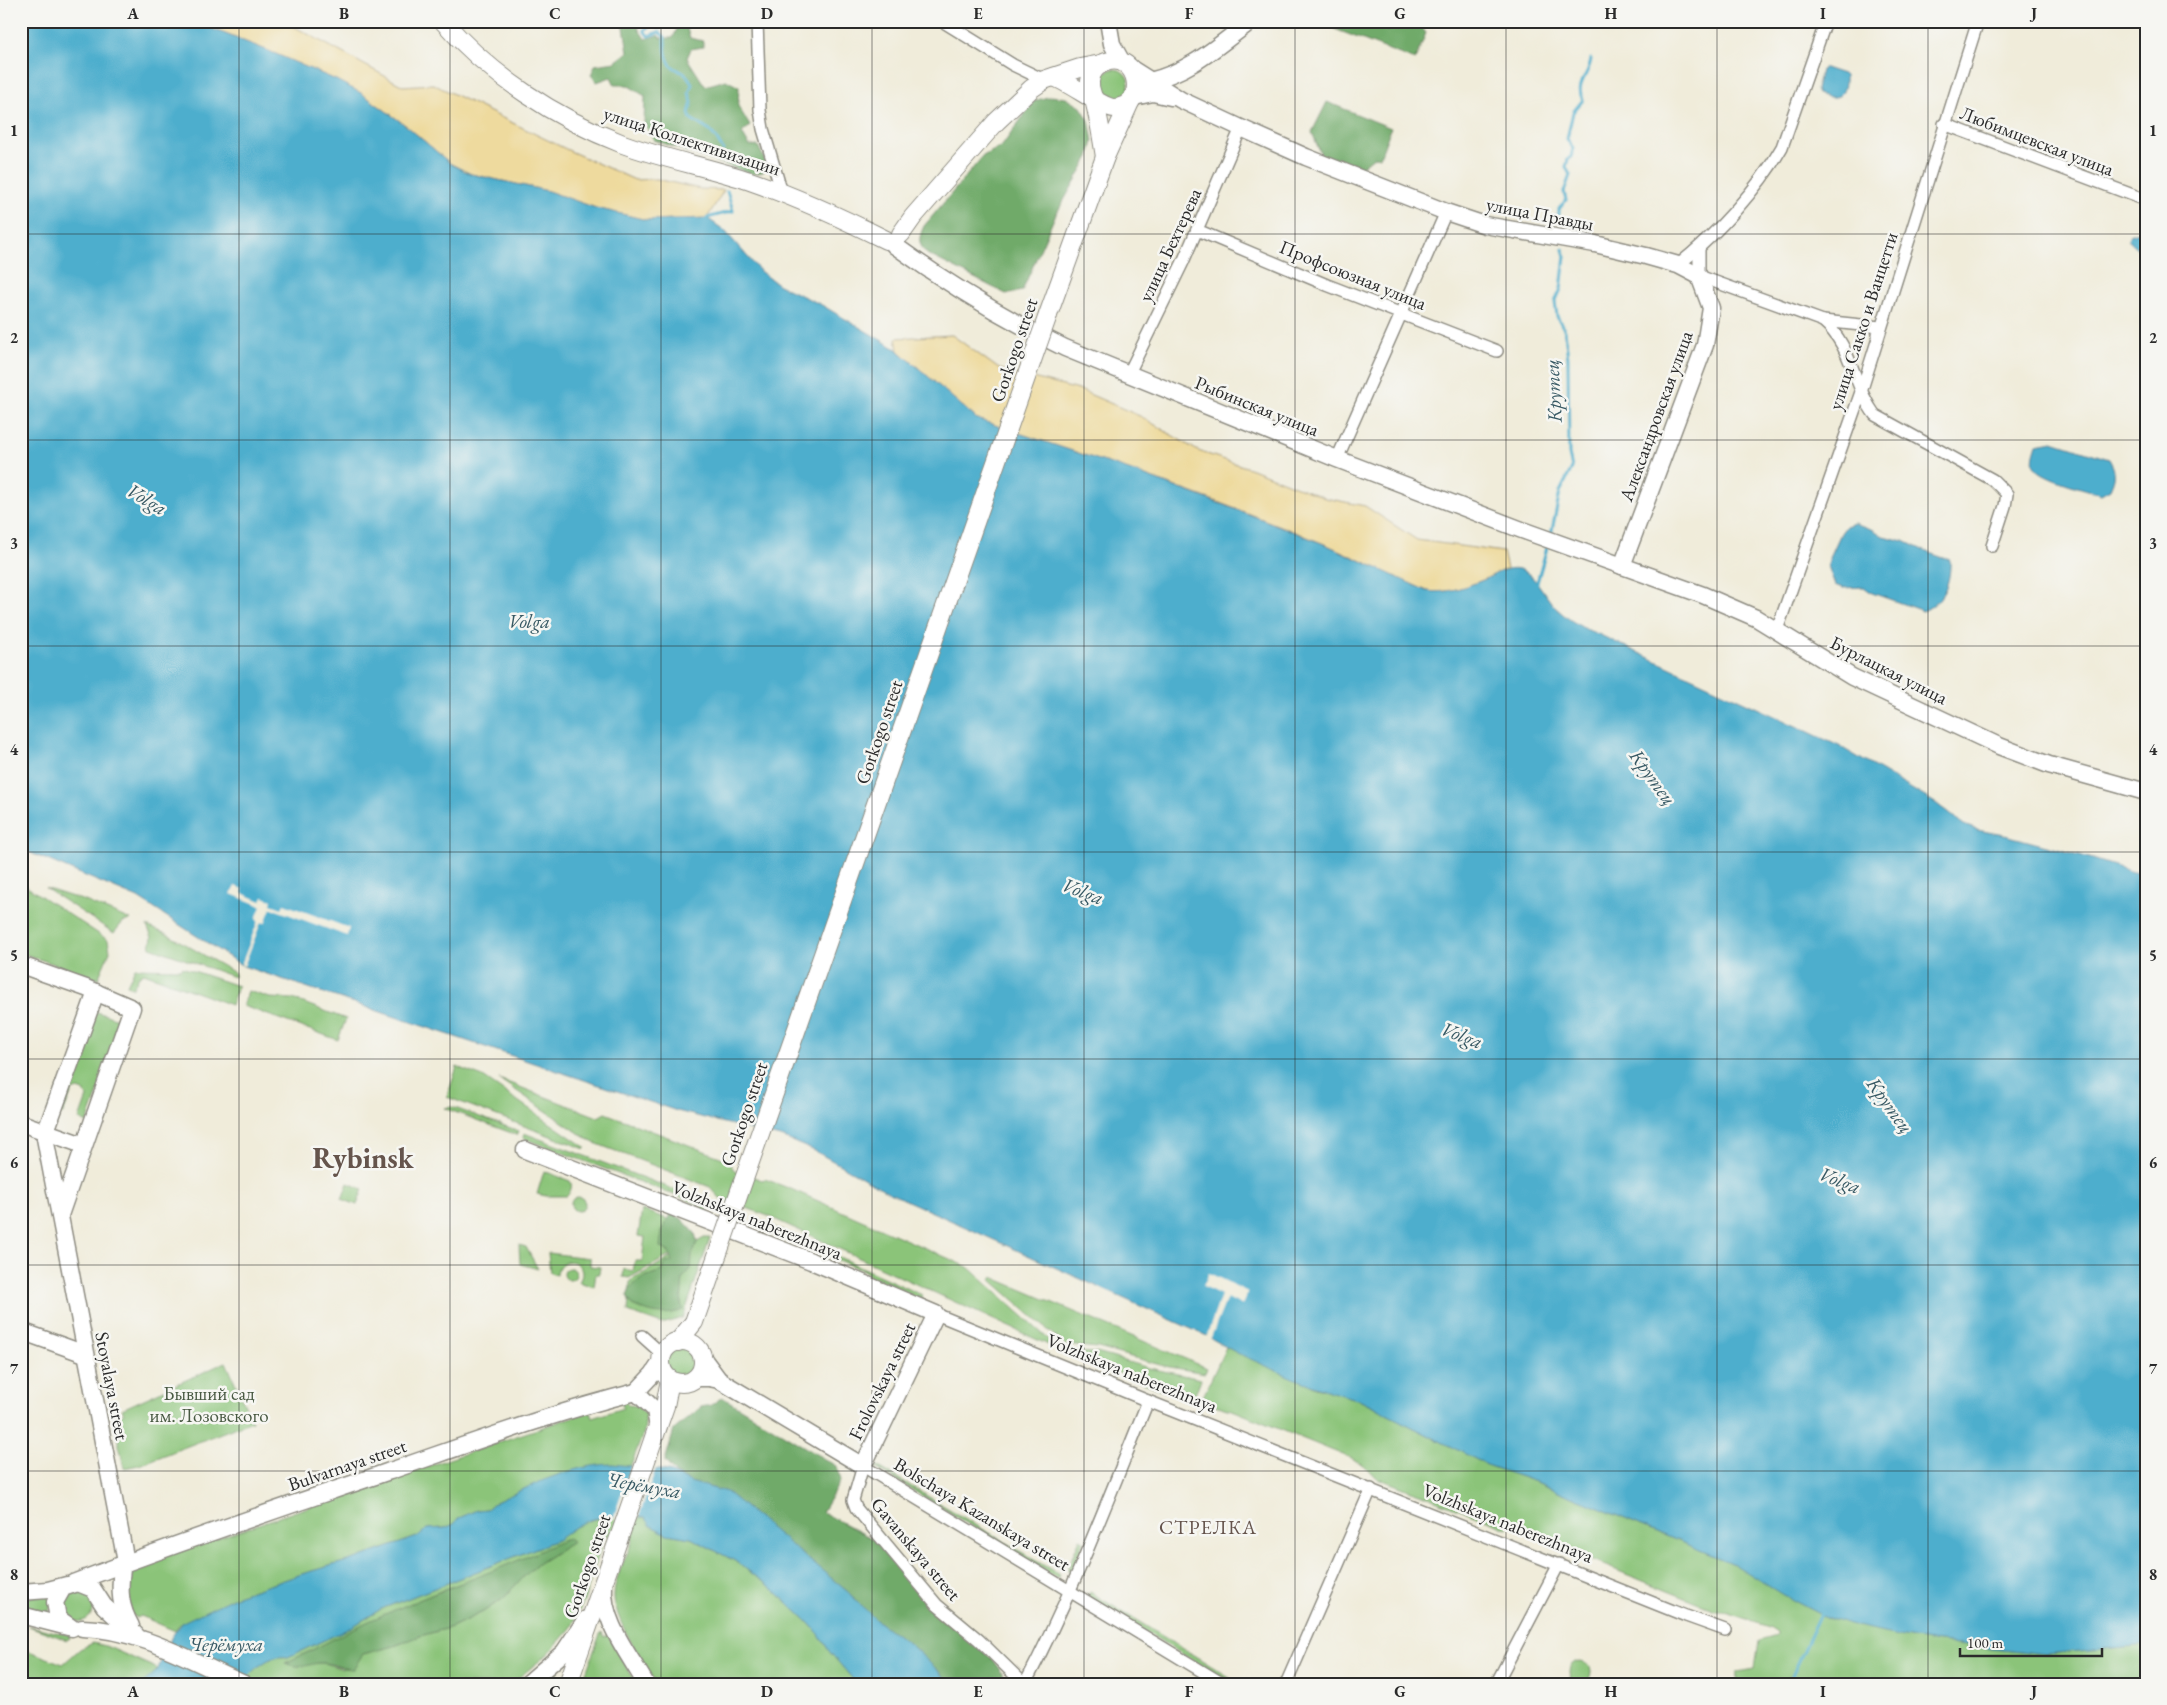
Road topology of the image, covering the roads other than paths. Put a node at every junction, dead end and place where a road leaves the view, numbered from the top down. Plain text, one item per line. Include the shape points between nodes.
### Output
1 (443, 21) edge
2 (757, 21) edge
3 (942, 21) edge
4 (1251, 21) edge
5 (1978, 21) edge
6 (1822, 22) edge
7 (1109, 26) edge
8 (1115, 64) junction
9 (1191, 66) junction
10 (1049, 78) junction
11 (1150, 80) junction
12 (1094, 98) junction
13 (1132, 99) junction
14 (1181, 100) junction
15 (1944, 124) junction
16 (1241, 128) junction
17 (1105, 157) junction
18 (782, 193) junction
19 (2146, 200) edge
20 (1446, 212) junction
21 (1197, 230) junction
22 (893, 236) junction
23 (1699, 248) junction
24 (1678, 265) junction
25 (1699, 276) junction
26 (1402, 314) junction
27 (1823, 321) junction
28 (1880, 327) junction
29 (1497, 351) dead end
30 (1128, 375) junction
31 (1862, 389) junction
32 (1337, 460) junction
33 (1992, 546) dead end
34 (1622, 566) junction
35 (1777, 630) junction
36 (2146, 792) edge
37 (21, 965) edge
38 (96, 992) junction
39 (21, 1123) edge
40 (46, 1132) junction
41 (84, 1145) junction
42 (525, 1150) dead end
43 (60, 1217) junction
44 (936, 1314) junction
45 (694, 1322) junction
46 (21, 1331) edge
47 (642, 1336) dead end
48 (678, 1342) junction
49 (699, 1352) junction
50 (85, 1354) junction
51 (661, 1358) junction
52 (682, 1380) junction
53 (719, 1380) junction
54 (636, 1392) junction
55 (1148, 1401) junction
56 (656, 1434) junction
57 (863, 1466) junction
58 (1370, 1489) junction
59 (1559, 1564) junction
60 (124, 1566) junction
61 (605, 1579) junction
62 (70, 1584) junction
63 (1071, 1591) junction
64 (21, 1592) edge
65 (100, 1601) junction
66 (21, 1611) edge
67 (21, 1615) edge
68 (77, 1628) junction
69 (1725, 1630) dead end
70 (137, 1637) junction
71 (244, 1684) edge
72 (527, 1684) edge
73 (568, 1684) edge
74 (646, 1684) edge
75 (1024, 1684) edge
76 (1223, 1684) edge
77 (1286, 1684) edge
78 (1496, 1684) edge

1 - 18 main road, улица Коллективизации via 466,46 504,78 576,123 624,144
2 - 18 street via 762,120
3 - 10 street via 1012,66
4 - 9 street
5 - 15 street, улица Сакко и Ванцетти
6 - 23 street via 1782,147 1764,176
7 - 8 street
8 - 10 main road via 1080,68
8 - 11 street, улица Правды
8 - 12 main road via 1091,77 1090,88
8 - 13 main road via 1137,86
9 - 11 street
9 - 14 street via 1180,89
10 - 12 main road via 1066,81
10 - 22 main road via 1031,89 996,122
11 - 14 street, улица Правды
12 - 13 main road via 1102,106 1114,108
12 - 17 main road
13 - 14 street, улица Правды via 1153,94
13 - 17 main road, Gorkogo street
14 - 16 street, улица Правды
15 - 19 street, Любимцевская улица
15 - 28 street, улица Сакко и Ванцетти
16 - 20 street, улица Правды
16 - 21 street, улица Бехтерева
17 - 45 main road, Gorkogo street, bridge
18 - 22 main road, улица Коллективизации via 866,230
20 - 24 street, улица Правды via 1485,225 1595,244
20 - 26 street
21 - 26 street, Профсоюзная улица via 1327,286
21 - 30 street, улица Бехтерева
22 - 30 street, Рыбинская улица via 919,263 1026,329
23 - 24 street
23 - 25 street, Александровская улица
24 - 25 street, улица Правды
25 - 27 street, улица Правды
25 - 34 street, Александровская улица via 1711,308 1705,345
26 - 29 street, Профсоюзная улица
26 - 32 street
27 - 28 street
27 - 31 street, улица Правды via 1843,344
28 - 31 street, улица Сакко и Ванцетти
30 - 32 street, Рыбинская улица
31 - 33 street, улица Правды via 1867,405 1875,415 1993,480 2007,494
31 - 35 street, улица Сакко и Ванцетти
32 - 34 street, Рыбинская улица
34 - 35 street, Бурлацкая улица via 1703,595
35 - 36 street, Бурлацкая улица via 1852,677 1999,746
37 - 38 street
38 - 40 street, Stoyalaya street
38 - 41 street, Stoyalaya street via 132,1008
39 - 40 street
40 - 41 street
40 - 43 street, Stoyalaya street
41 - 43 street, Stoyalaya street
42 - 44 street, Volzhskaya naberezhnaya via 811,1261
43 - 50 street, Stoyalaya street
44 - 55 street, Volzhskaya naberezhnaya
44 - 57 street, Frolovskaya street
45 - 48 main road
45 - 49 main road
46 - 50 street
47 - 51 street
48 - 49 main road via 687,1342
48 - 51 main road via 669,1345
49 - 52 main road via 702,1368
49 - 53 street
50 - 60 street, Stoyalaya street
51 - 52 main road via 664,1374
51 - 54 street via 654,1374
52 - 53 street
52 - 56 main road, Gorkogo street via 665,1406
53 - 57 street, Bolschaya Kazanskaya street
54 - 56 street via 655,1410
54 - 60 street, Bulvarnaya street via 493,1436
55 - 58 street, Volzhskaya naberezhnaya
55 - 63 street
56 - 61 main road, Gorkogo street
57 - 63 street, Bolschaya Kazanskaya street
57 - 75 street, Gavanskaya street via 854,1500 856,1508 937,1605 980,1640
58 - 59 street, Volzhskaya naberezhnaya
58 - 77 street
59 - 69 street, Volzhskaya naberezhnaya
59 - 78 street
60 - 62 street, Bulvarnaya street
60 - 65 street via 110,1591
60 - 70 street, Stoyalaya street via 121,1604
61 - 72 street via 585,1622 571,1643
61 - 73 main road, Gorkogo street
61 - 74 street via 604,1599 609,1620
62 - 64 street, Bulvarnaya street
62 - 65 street via 88,1586
62 - 68 street via 56,1597 55,1608 62,1622
63 - 75 street
63 - 76 street, Bolschaya Kazanskaya street
65 - 68 street via 95,1620
65 - 70 street
66 - 68 street
67 - 68 street
68 - 70 street via 104,1629
70 - 71 street

